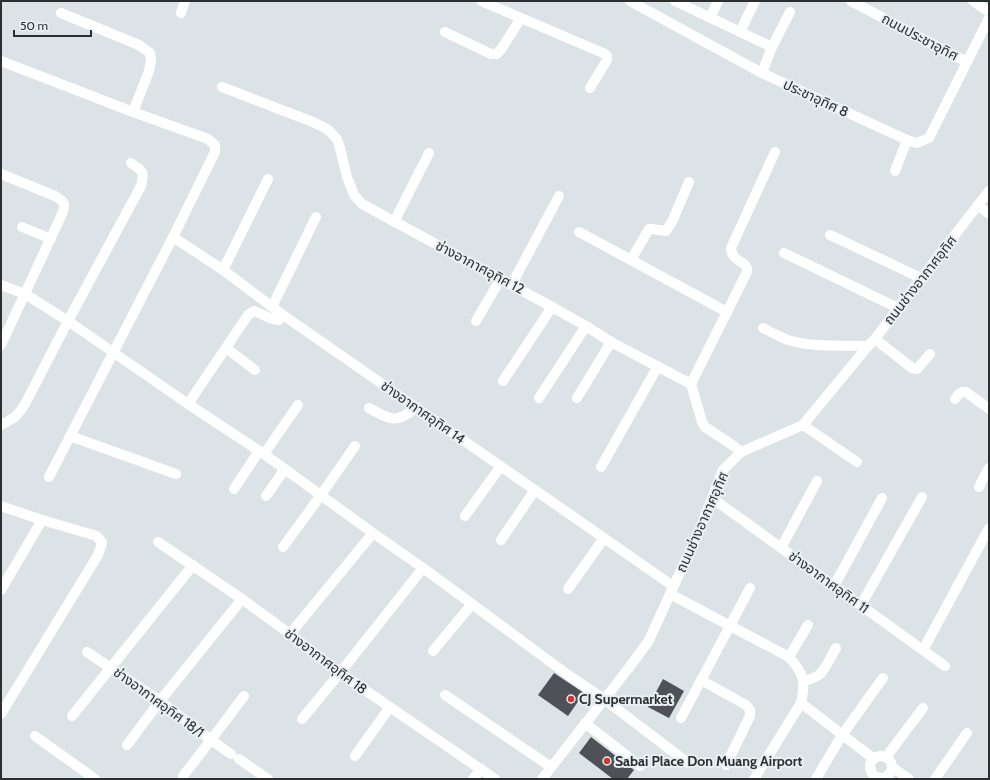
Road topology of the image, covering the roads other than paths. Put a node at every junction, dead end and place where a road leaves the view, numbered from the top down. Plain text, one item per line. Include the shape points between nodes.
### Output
1 (185, 1) edge
2 (481, 1) edge
3 (630, 1) edge
4 (718, 1) edge
5 (755, 1) edge
6 (851, 1) edge
7 (972, 1) edge
8 (678, 2) edge
9 (641, 3) edge
10 (790, 12) dead end
11 (989, 12) edge
12 (61, 13) dead end
13 (181, 13) dead end
14 (521, 18) junction
15 (710, 18) junction
16 (989, 18) edge
17 (445, 32) dead end
18 (740, 32) junction
19 (772, 47) junction
20 (1, 60) edge
21 (967, 62) junction
22 (762, 73) junction
23 (222, 87) dead end
24 (590, 88) dead end
25 (133, 112) junction
26 (907, 140) junction
27 (775, 152) dead end
28 (429, 153) dead end
29 (131, 163) dead end
30 (895, 170) dead end
31 (1, 174) edge
32 (268, 179) dead end
33 (689, 182) dead end
34 (989, 191) edge
35 (559, 196) dead end
36 (978, 205) junction
37 (989, 214) edge
38 (316, 217) dead end
39 (394, 222) junction
40 (22, 227) dead end
41 (579, 232) dead end
42 (830, 235) dead end
43 (173, 237) junction
44 (51, 239) junction
45 (784, 254) dead end
46 (631, 260) junction
47 (223, 270) junction
48 (501, 278) junction
49 (920, 278) junction
50 (512, 284) junction
51 (1, 285) edge
52 (25, 294) junction
53 (552, 306) junction
54 (272, 307) junction
55 (898, 308) junction
56 (727, 312) junction
57 (283, 315) junction
58 (68, 321) junction
59 (476, 321) dead end
60 (586, 326) junction
61 (763, 328) dead end
62 (610, 342) junction
63 (872, 343) junction
64 (1, 345) edge
65 (226, 348) junction
66 (113, 352) junction
67 (930, 354) dead end
68 (658, 366) junction
69 (255, 370) dead end
70 (504, 380) dead end
71 (691, 384) junction
72 (539, 398) dead end
73 (577, 398) dead end
74 (954, 399) dead end
75 (188, 404) junction
76 (298, 405) dead end
77 (416, 407) junction
78 (369, 408) dead end
79 (989, 409) edge
80 (1, 425) edge
81 (803, 426) junction
82 (70, 436) junction
83 (355, 446) dead end
84 (741, 452) junction
85 (262, 453) junction
86 (857, 462) dead end
87 (501, 466) junction
88 (601, 467) dead end
89 (989, 468) edge
90 (285, 469) junction
91 (176, 474) dead end
92 (49, 478) dead end
93 (817, 481) dead end
94 (979, 487) dead end
95 (234, 489) dead end
96 (535, 490) junction
97 (322, 495) junction
98 (266, 496) dead end
99 (922, 497) dead end
100 (712, 498) junction
101 (882, 498) dead end
102 (1, 506) edge
103 (465, 516) dead end
104 (42, 520) junction
105 (989, 528) edge
106 (373, 533) junction
107 (604, 538) junction
108 (501, 540) dead end
109 (158, 542) dead end
110 (283, 547) dead end
111 (781, 548) junction
112 (193, 565) junction
113 (423, 568) junction
114 (834, 586) junction
115 (750, 588) dead end
116 (568, 589) dead end
117 (1, 590) edge
118 (672, 590) junction
119 (242, 599) junction
120 (472, 604) junction
121 (861, 605) junction
122 (808, 625) dead end
123 (730, 626) junction
124 (290, 634) junction
125 (836, 648) dead end
126 (922, 650) junction
127 (433, 651) dead end
128 (87, 652) dead end
129 (789, 657) junction
130 (945, 666) dead end
131 (111, 668) junction
132 (340, 673) junction
133 (883, 678) dead end
134 (701, 680) junction
135 (804, 681) junction
136 (445, 694) dead end
137 (244, 696) dead end
138 (604, 699) junction
139 (160, 701) junction
140 (801, 703) junction
141 (390, 707) junction
142 (923, 708) dead end
143 (1, 714) edge
144 (72, 716) dead end
145 (681, 718) dead end
146 (302, 719) dead end
147 (585, 723) junction
148 (967, 733) dead end
149 (842, 735) junction
150 (35, 736) dead end
151 (212, 740) junction
152 (126, 745) dead end
153 (354, 756) dead end
154 (886, 757) junction
155 (874, 759) junction
156 (688, 763) dead end
157 (726, 765) dead end
158 (640, 766) dead end
159 (892, 767) junction
160 (551, 768) junction
161 (480, 769) junction
162 (183, 776) dead end
163 (92, 778) edge
164 (876, 778) edge
165 (268, 779) edge
166 (473, 779) edge
167 (495, 779) edge
168 (542, 779) edge
169 (754, 779) edge
170 (816, 779) edge
171 (909, 779) edge
172 (935, 779) edge

1 - 13 street
2 - 14 street
3 - 9 street, ประชาอุทิศ 8
4 - 15 street
5 - 18 street
6 - 21 street, ถนนประชาอุทิศ
7 - 11 street
8 - 15 street
9 - 22 street, ประชาอุทิศ 8
10 - 19 street
12 - 25 street via 139,45 150,53 149,71
14 - 17 street via 497,54 490,54
14 - 24 street via 607,56
15 - 18 street
16 - 21 street, ถนนประชาอุทิศ
18 - 19 street
19 - 22 street
20 - 25 street
21 - 26 street, ประชาอุทิศ 8 via 929,138 917,143
22 - 26 street, ประชาอุทิศ 8
23 - 39 street, ช่างอากาศอุทิศ 12 via 327,129 337,139 354,195 362,204
25 - 43 street via 208,140 214,145 215,152
26 - 30 street
27 - 56 street via 732,248 734,258 748,269
28 - 39 street
29 - 58 street via 141,170 141,186
31 - 44 street via 63,201 65,206
32 - 47 street
33 - 46 street via 669,228 666,231 649,229
34 - 36 street, ถนนช่างอากาศอุทิศ
35 - 50 street
36 - 37 street
36 - 49 street, ถนนช่างอากาศอุทิศ
38 - 54 street
39 - 48 street, ช่างอากาศอุทิศ 12
40 - 44 street
41 - 46 street
42 - 49 street
43 - 47 street, ช่างอากาศอุทิศ 14
43 - 66 street
44 - 52 street
45 - 55 street
46 - 56 street
47 - 54 street, ช่างอากาศอุทิศ 14
48 - 50 street, ช่างอากาศอุทิศ 12
48 - 59 street
49 - 55 street, ถนนช่างอากาศอุทิศ
50 - 53 street, ช่างอากาศอุทิศ 12
51 - 52 street
52 - 58 street
52 - 64 street
53 - 60 street, ช่างอากาศอุทิศ 12
53 - 70 street
54 - 57 street, ช่างอากาศอุทิศ 14
55 - 63 street, ถนนช่างอากาศอุทิศ
56 - 71 street
57 - 65 street via 279,320 273,320 254,311 248,315
57 - 77 street, ช่างอากาศอุทิศ 14
58 - 66 street
58 - 80 street via 25,404 11,420
60 - 62 street, ช่างอากาศอุทิศ 12
60 - 72 street
61 - 63 street via 800,343
62 - 68 street, ช่างอากาศอุทิศ 12
62 - 73 street
63 - 67 street via 917,369
63 - 81 street, ถนนช่างอากาศอุทิศ
65 - 69 street
65 - 75 street
66 - 75 street
66 - 82 street
68 - 71 street, ช่างอากาศอุทิศ 12
68 - 88 street
71 - 84 street via 705,427
74 - 79 street via 962,391 966,392
75 - 85 street
76 - 85 street
77 - 78 street via 410,414 388,419
77 - 87 street, ช่างอากาศอุทิศ 14
81 - 84 street, ถนนช่างอากาศอุทิศ
81 - 86 street
82 - 91 street
82 - 92 street
83 - 97 street
84 - 100 street, ถนนช่างอากาศอุทิศ via 723,470
85 - 90 street
85 - 95 street
87 - 96 street, ช่างอากาศอุทิศ 14
87 - 103 street
89 - 94 street
90 - 97 street
90 - 98 street
93 - 111 street
96 - 107 street, ช่างอากาศอุทิศ 14
96 - 108 street
97 - 106 street
97 - 110 street
99 - 121 street
100 - 111 street, ช่างอากาศอุทิศ 11
100 - 118 street, ถนนช่างอากาศอุทิศ
101 - 114 street
102 - 104 street
104 - 117 street
104 - 143 street via 97,536 102,543 98,555
105 - 126 street
106 - 113 street
106 - 124 street
107 - 116 street
107 - 118 street, ช่างอากาศอุทิศ 14
109 - 112 street, ช่างอากาศอุทิศ 18
111 - 114 street, ช่างอากาศอุทิศ 11
112 - 119 street, ช่างอากาศอุทิศ 18
112 - 131 street
113 - 120 street
113 - 132 street
114 - 121 street, ช่างอากาศอุทิศ 11
115 - 123 street
118 - 123 street, ช่างอากาศอุทิศ 14
118 - 138 street, ถนนช่างอากาศอุทิศ via 648,642
119 - 124 street, ช่างอากาศอุทิศ 18
119 - 139 street
120 - 127 street
120 - 138 street
121 - 126 street, ช่างอากาศอุทิศ 11
122 - 129 street
123 - 129 street, ช่างอากาศอุทิศ 14
123 - 134 street
124 - 132 street, ช่างอากาศอุทิศ 18
125 - 135 street via 820,674
126 - 130 street, ช่างอากาศอุทิศ 11
128 - 131 street, ช่างอากาศอุทิศ 18/1
129 - 135 street
131 - 139 street, ช่างอากาศอุทิศ 18/1
131 - 144 street
132 - 141 street, ช่างอากาศอุทิศ 18
132 - 146 street
133 - 149 street
134 - 145 street
134 - 157 street via 746,705 750,710 750,716
135 - 140 street
136 - 160 street
137 - 151 street
138 - 147 street, ถนนช่างอากาศอุทิศ
138 - 156 street
139 - 151 street, ช่างอากาศอุทิศ 18/1
139 - 152 street
140 - 149 street
140 - 169 street
141 - 153 street
141 - 161 street, ช่างอากาศอุทิศ 18
142 - 154 street
147 - 158 street
147 - 160 street, ถนนช่างอากาศอุทิศ
148 - 172 street
149 - 155 street
149 - 170 street
150 - 163 street
151 - 162 street
151 - 165 street, ช่างอากาศอุทิศ 18/1
154 - 155 street
154 - 159 street
155 - 164 street via 871,770
159 - 164 street via 886,777
159 - 171 street
160 - 168 street, ถนนช่างอากาศอุทิศ
161 - 166 street
161 - 167 street, ช่างอากาศอุทิศ 18

